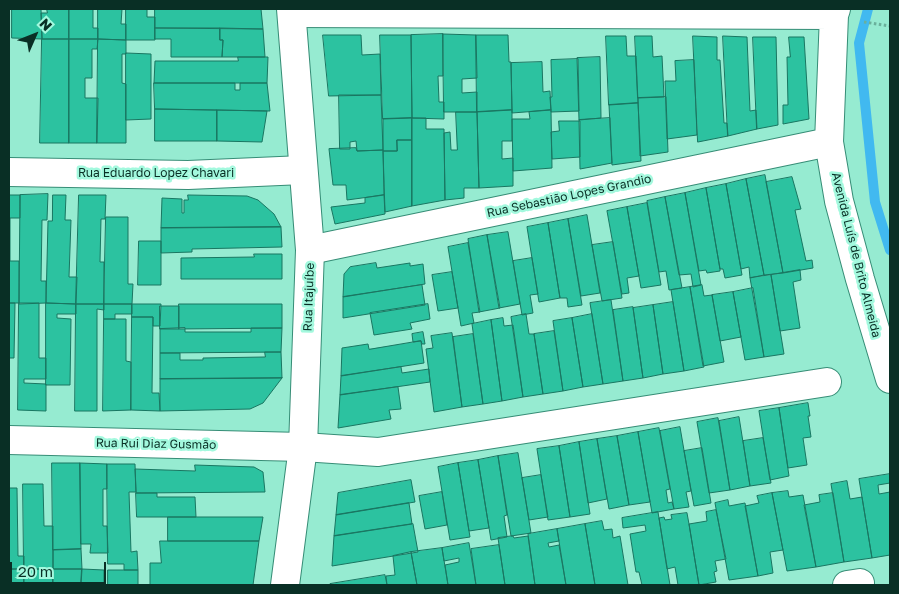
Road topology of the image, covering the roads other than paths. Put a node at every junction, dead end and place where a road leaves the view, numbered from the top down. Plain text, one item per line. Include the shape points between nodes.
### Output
1 (292, 11) edge
2 (843, 15) edge
3 (828, 142) junction
4 (303, 170) junction
5 (9, 172) edge
6 (310, 250) junction
7 (890, 379) edge
8 (827, 382) dead end
9 (9, 440) edge
10 (304, 447) junction
11 (285, 585) edge

1 - 2 street
1 - 4 street, Rua Itajuíbe
2 - 3 street, Avenida Luís de Brito Almeida
3 - 6 street, Rua Sebastião Lopes Grandio
3 - 7 street, Avenida Luís de Brito Almeida via 857,270
4 - 5 street, Rua Eduardo Lopez Chavari via 188,174
4 - 6 street, Rua Itajuíbe
6 - 10 street, Rua Itajuíbe
8 - 10 street, Rua Rui Diaz Gusmão via 378,452
9 - 10 street, Rua Rui Diaz Gusmão
10 - 11 street, Rua Itajuíbe

